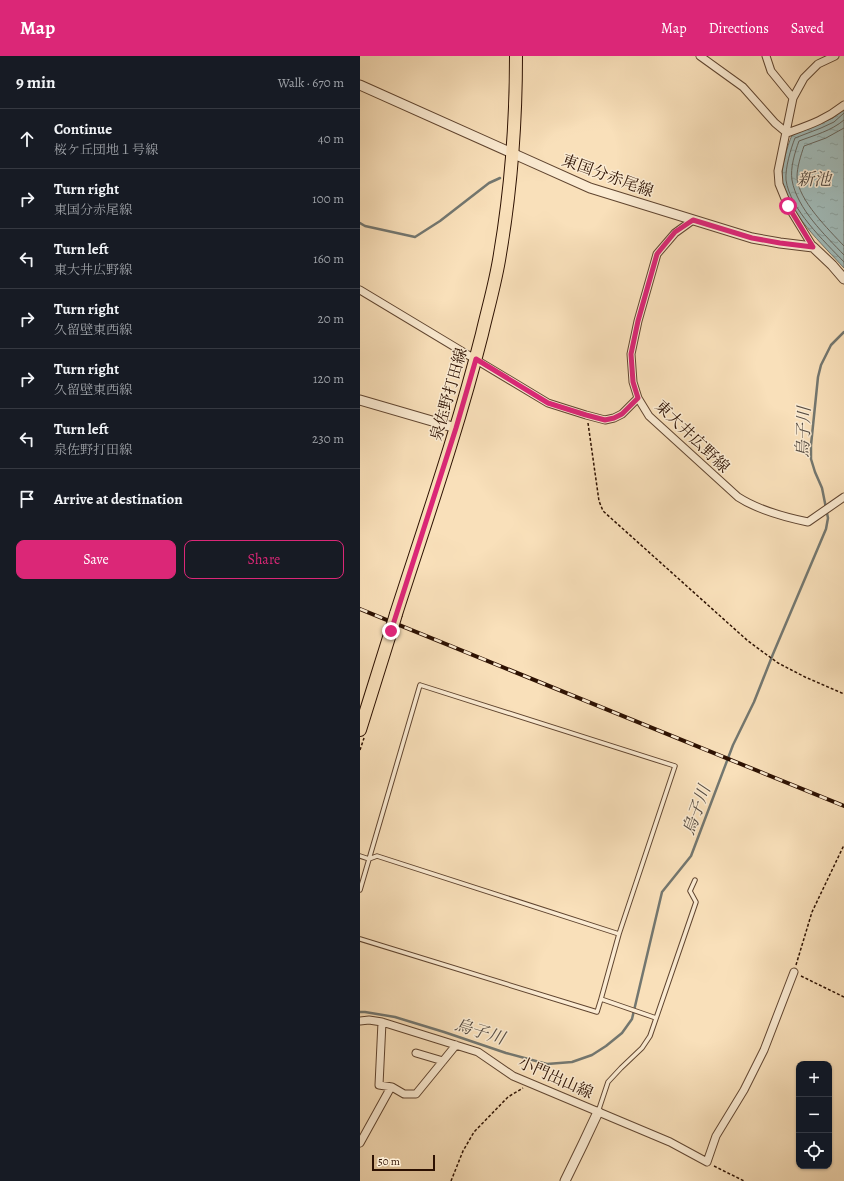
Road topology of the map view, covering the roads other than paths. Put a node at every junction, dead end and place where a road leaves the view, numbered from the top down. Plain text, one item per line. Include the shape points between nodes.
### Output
1 (516, 56) edge
2 (700, 56) edge
3 (766, 56) edge
4 (835, 56) edge
5 (360, 85) edge
6 (793, 98) junction
7 (844, 105) edge
8 (787, 133) junction
9 (513, 154) junction
10 (693, 220) junction
11 (813, 247) junction
12 (844, 279) edge
13 (360, 290) edge
14 (476, 359) junction
15 (638, 398) junction
16 (360, 400) edge
17 (456, 428) junction
18 (844, 497) edge
19 (360, 730) edge
20 (360, 856) edge
21 (369, 859) junction
22 (696, 880) dead end
23 (360, 890) edge
24 (620, 934) junction
25 (360, 939) edge
26 (794, 972) road end
27 (602, 1000) junction
28 (656, 1018) junction
29 (360, 1021) edge
30 (382, 1022) junction
31 (456, 1045) junction
32 (416, 1053) dead end
33 (443, 1061) junction
34 (390, 1087) junction
35 (598, 1112) junction
36 (360, 1143) edge
37 (565, 1181) edge

1 - 9 main road, 泉佐野打田線
2 - 8 street via 743,87
3 - 6 street via 771,70
4 - 6 street via 818,64 804,78
5 - 9 street, 東国分赤尾線
6 - 8 street
7 - 8 street via 817,123
8 - 11 street via 778,171 779,184 788,206
9 - 10 street, 東国分赤尾線 via 590,188
9 - 14 main road, 泉佐野打田線 via 500,256
10 - 11 street, 東国分赤尾線 via 752,238
10 - 15 street, 東大井広野線 via 675,232 657,254 631,354 633,382
11 - 12 street
13 - 14 street
14 - 15 street via 548,403 605,420 622,414
14 - 17 main road, 泉佐野打田線
15 - 18 street, 東大井広野線 via 649,416 732,492 749,504 808,522
16 - 17 street
17 - 19 main road, 泉佐野打田線, bridge
20 - 21 lane
21 - 23 lane
21 - 24 lane via 377,856
21 - 24 lane via 420,685 675,766
22 - 28 lane via 690,891 696,902
24 - 27 lane
25 - 27 lane via 598,1012
26 - 35 street via 764,1050 744,1090 716,1136 707,1162 670,1142
27 - 28 lane
28 - 35 lane via 650,1036 642,1048 608,1082
29 - 30 street, 小門出山線
30 - 31 street, 小門出山線
30 - 34 street via 379,1085
31 - 33 street
31 - 35 street, 小門出山線 via 478,1052 513,1076
32 - 33 street
33 - 34 street via 416,1094 404,1094
34 - 36 street
35 - 37 street, 小門出山線

